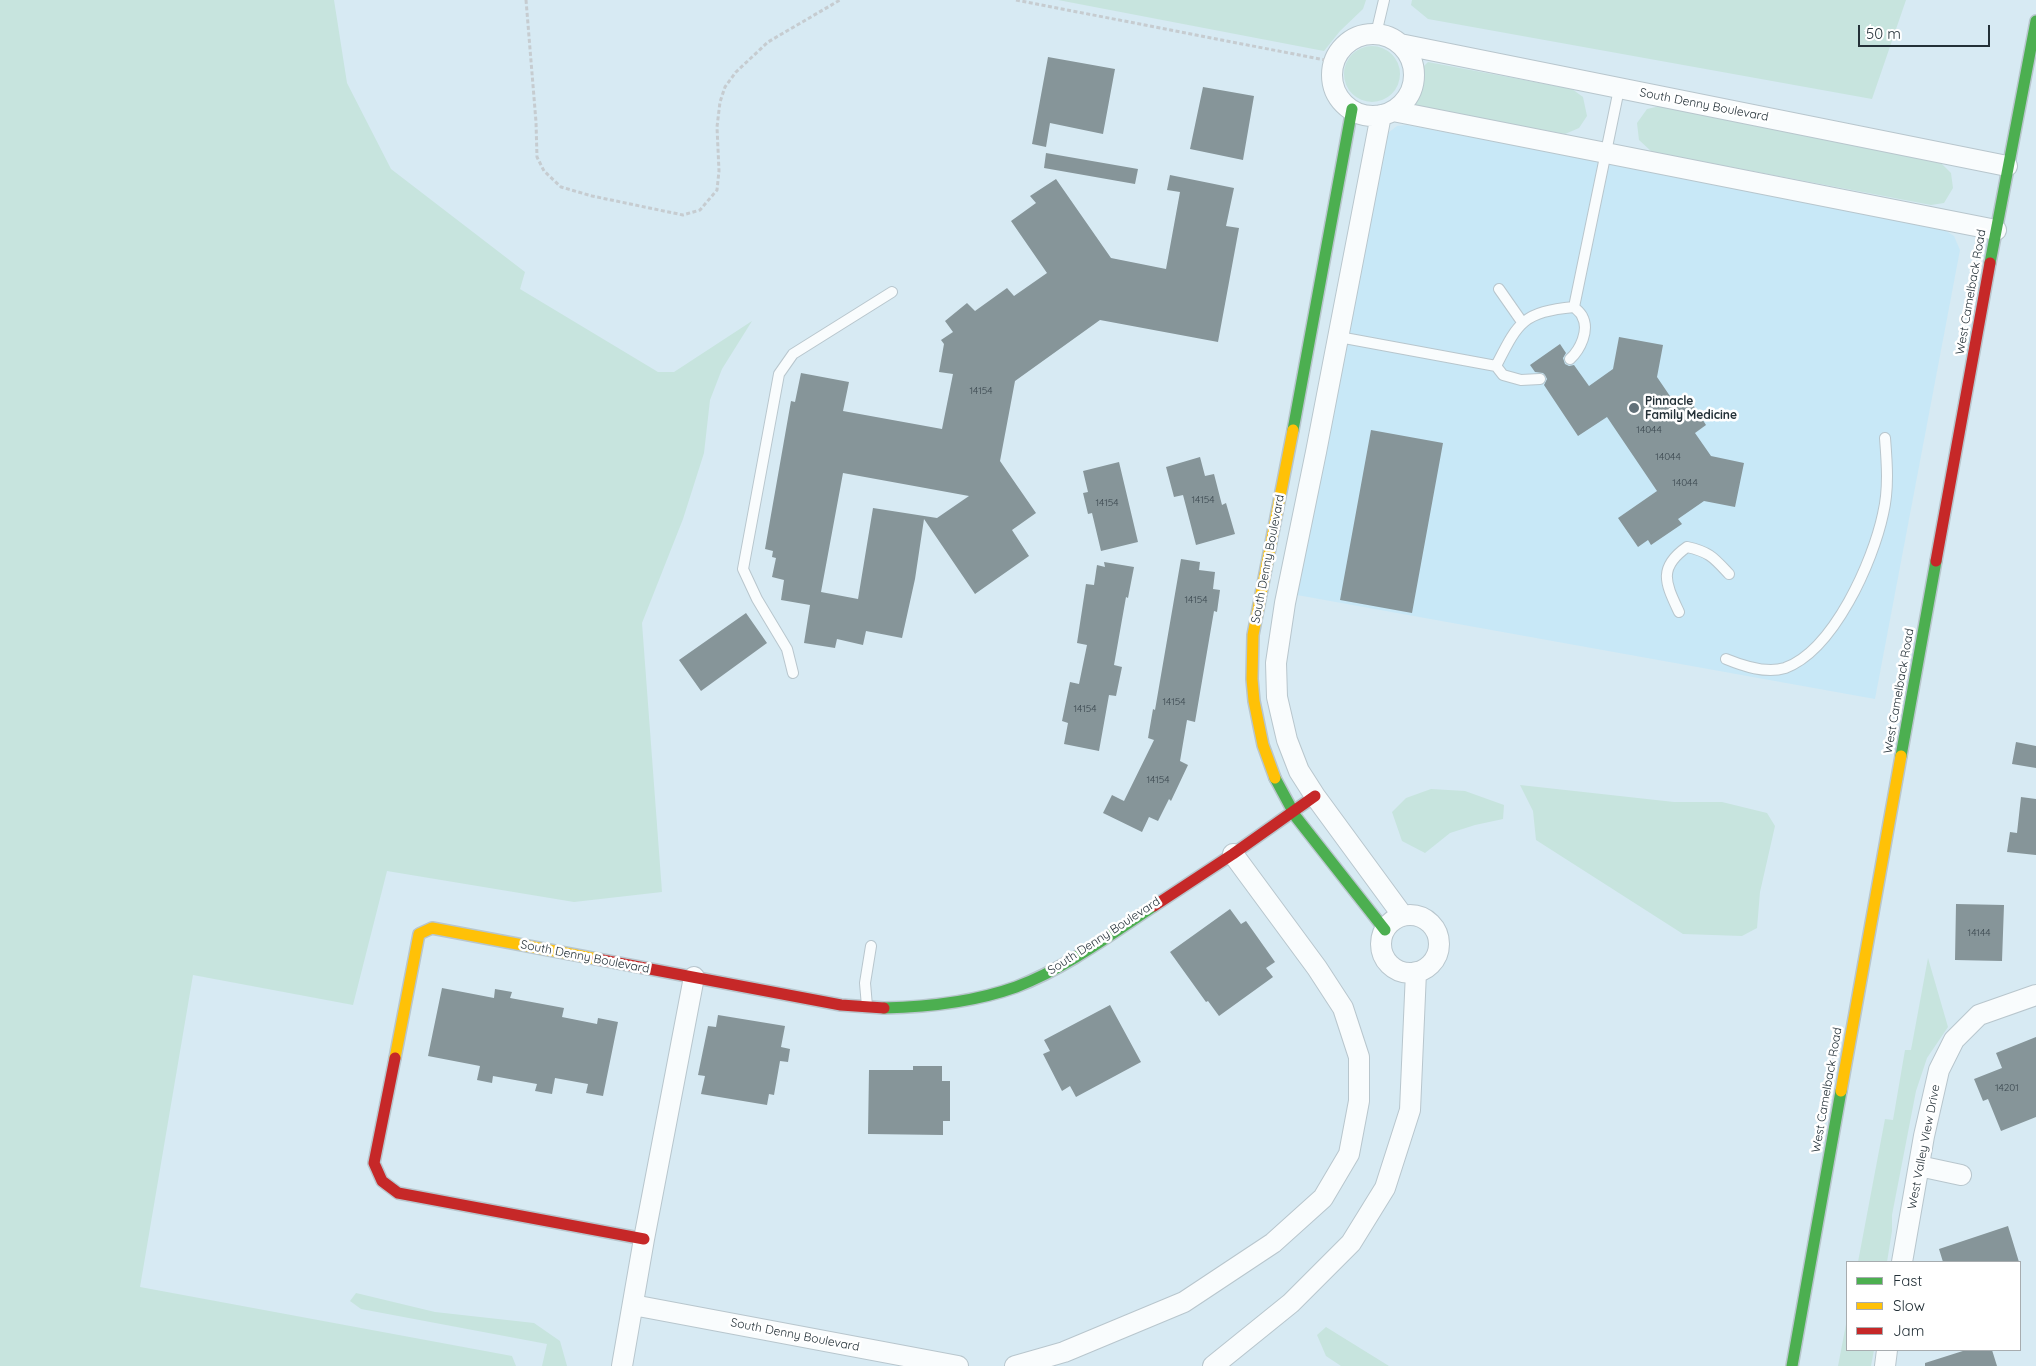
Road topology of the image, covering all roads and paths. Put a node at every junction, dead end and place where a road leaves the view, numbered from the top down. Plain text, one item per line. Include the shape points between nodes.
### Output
1 (526, 0) edge
2 (840, 0) edge
3 (1016, 0) edge
4 (1384, 0) edge
5 (2036, 21) edge
6 (1376, 34) junction
7 (1400, 44) junction
8 (1334, 62) junction
9 (1619, 89) junction
10 (1352, 110) junction
11 (1387, 113) junction
12 (1606, 153) junction
13 (2007, 166) junction
14 (1336, 196) junction
15 (1364, 200) junction
16 (1996, 230) junction
17 (1500, 289) dead end
18 (892, 292) dead end
19 (1574, 307) junction
20 (1522, 322) junction
21 (1311, 332) junction
22 (1339, 337) junction
23 (1570, 359) dead end
24 (1496, 366) junction
25 (1540, 379) dead end
26 (1884, 438) dead end
27 (1729, 574) dead end
28 (1679, 612) dead end
29 (1726, 659) dead end
30 (793, 673) dead end
31 (1315, 796) junction
32 (1292, 812) junction
33 (1233, 854) junction
34 (1403, 916) junction
35 (1385, 930) junction
36 (872, 946) dead end
37 (1416, 972) junction
38 (694, 977) junction
39 (2036, 995) edge
40 (867, 1007) junction
41 (1919, 1166) junction
42 (1962, 1175) dead end
43 (644, 1239) junction
44 (1902, 1261) edge
45 (633, 1305) junction
46 (1887, 1351) edge
47 (622, 1366) edge
48 (958, 1366) edge
49 (1015, 1366) edge
50 (1213, 1366) edge
51 (1792, 1366) edge
52 (1885, 1366) edge

1 - 2 path via 536,157 544,172 560,187 684,215 700,210 717,190 717,127 725,87 768,42
3 - 8 path
4 - 6 lane
5 - 13 street, West Camelback Road
6 - 7 street, South Denny Boulevard
6 - 8 street via 1363,35 1351,41
7 - 9 street, South Denny Boulevard
7 - 11 street via 1409,54 1414,80 1403,103
8 - 10 street via 1332,76 1335,89
9 - 12 lane
9 - 13 street, South Denny Boulevard
10 - 11 street via 1371,116
10 - 14 street, South Denny Boulevard
11 - 12 street
11 - 15 street, South Denny Boulevard
12 - 16 street
12 - 19 lane
13 - 16 street, West Camelback Road
14 - 15 street
14 - 21 street, South Denny Boulevard
15 - 22 street, South Denny Boulevard
16 - 51 street, West Camelback Road
17 - 20 lane
18 - 30 lane via 793,354 779,374 743,569 757,599 788,649
19 - 20 lane via 1544,312
19 - 23 lane via 1582,316 1585,329 1578,352
20 - 24 lane
21 - 22 street
21 - 32 street, South Denny Boulevard via 1253,635 1251,663 1254,705 1262,740 1271,770
22 - 24 lane
22 - 31 street, South Denny Boulevard via 1285,603 1276,663 1278,697 1287,740 1299,771
24 - 25 lane via 1503,375 1521,380
26 - 29 lane via 1888,474 1883,513 1872,551 1837,621 1812,652 1784,668 1762,669
27 - 28 lane via 1711,554 1687,547 1668,567 1668,587
31 - 32 street, South Denny Boulevard
31 - 34 street, South Denny Boulevard
32 - 33 street, South Denny Boulevard
32 - 35 street, South Denny Boulevard
33 - 40 street, South Denny Boulevard via 1088,949 1015,987 922,1007
33 - 49 street via 1344,1008 1359,1057 1359,1101 1349,1154 1323,1198 1280,1237 1184,1302 1064,1352
34 - 35 street via 1394,919
34 - 37 street via 1422,917 1430,922 1439,938 1436,956 1424,969
35 - 37 street via 1381,944 1388,962 1401,971
36 - 40 lane via 864,983
37 - 50 street via 1410,1110 1385,1188 1351,1243 1291,1304
38 - 40 street, South Denny Boulevard
38 - 43 street
38 - 43 street, South Denny Boulevard via 432,928 419,934 374,1163 382,1181 398,1193
39 - 41 street, West Valley View Drive via 1979,1015 1954,1040 1939,1070
41 - 42 street
41 - 44 street, West Valley View Drive
43 - 45 street
45 - 47 street
45 - 48 street, South Denny Boulevard
46 - 52 street

